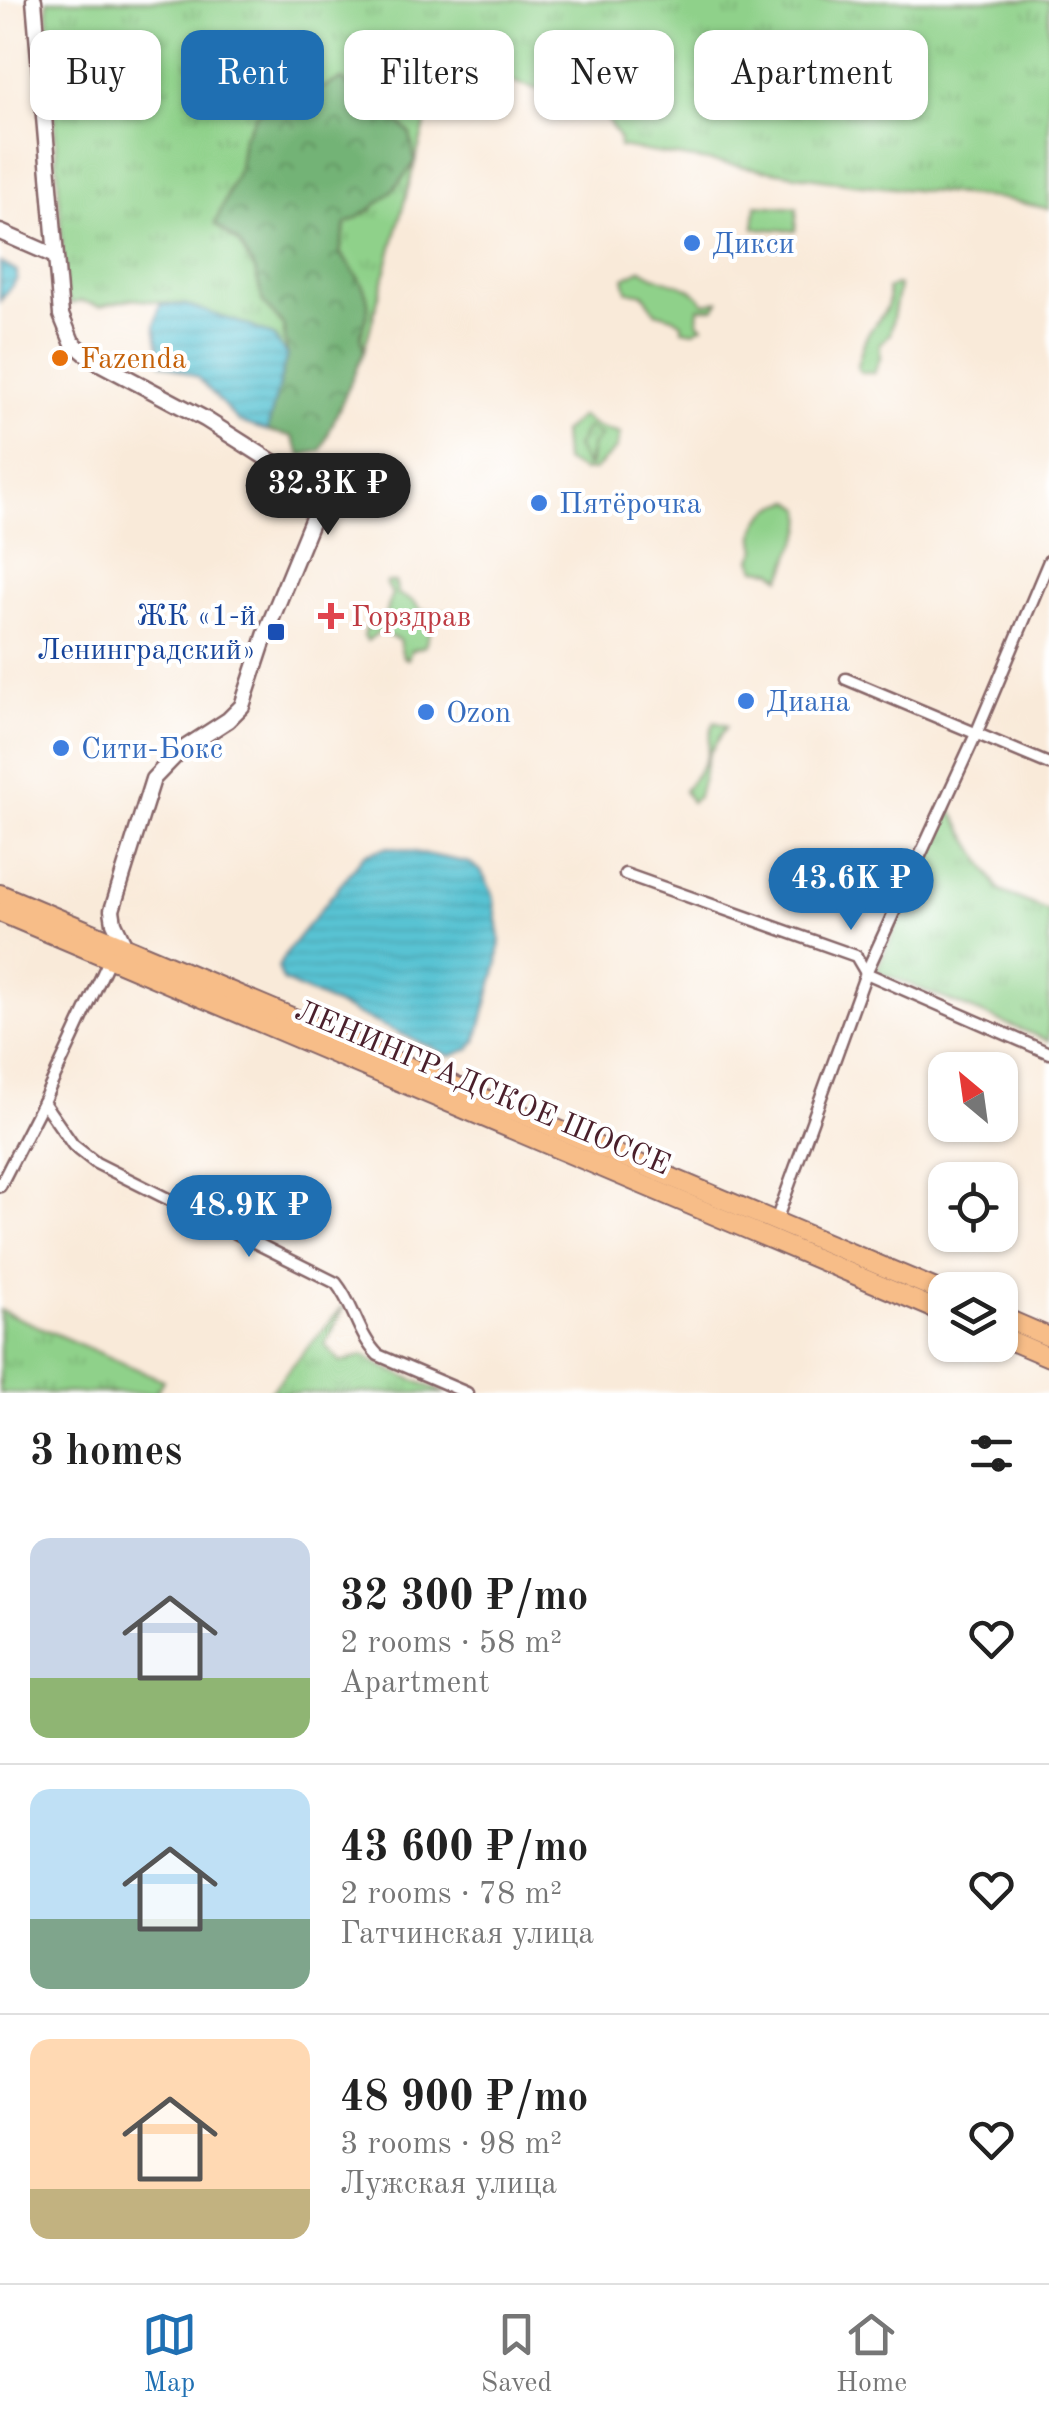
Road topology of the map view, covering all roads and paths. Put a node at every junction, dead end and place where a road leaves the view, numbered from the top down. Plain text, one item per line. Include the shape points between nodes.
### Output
1 (34, 0) edge
2 (0, 232) edge
3 (55, 256) junction
4 (1049, 560) edge
5 (846, 679) dead end
6 (976, 734) junction
7 (1049, 764) edge
8 (625, 874) dead end
9 (0, 894) edge
10 (112, 910) junction
11 (0, 912) edge
12 (78, 927) junction
13 (126, 948) junction
14 (110, 958) junction
15 (866, 973) junction
16 (1049, 1053) edge
17 (44, 1102) junction
18 (0, 1186) edge
19 (776, 1221) junction
20 (928, 1286) edge
21 (928, 1306) edge
22 (1018, 1324) edge
23 (1049, 1337) edge
24 (1018, 1344) edge
25 (1049, 1357) edge
26 (467, 1393) edge

1 - 3 street
2 - 3 street
3 - 10 street via 65,330 81,351 278,466 326,486 242,706 180,751 154,780
4 - 6 street
5 - 6 street
6 - 7 street
6 - 15 street
8 - 15 street via 856,956
9 - 12 highway, ЛЕНИНГРАДСКОЕ ШОССЕ
10 - 12 street
10 - 13 street
11 - 14 highway, ЛЕНИНГРАДСКОЕ ШОССЕ
12 - 13 highway, ЛЕНИНГРАДСКОЕ ШОССЕ
13 - 19 highway, ЛЕНИНГРАДСКОЕ ШОССЕ
14 - 17 street
14 - 21 highway, ЛЕНИНГРАДСКОЕ ШОССЕ
15 - 16 street
15 - 19 street
17 - 18 street
17 - 26 street via 73,1145 96,1162 336,1283 378,1355
19 - 20 highway, ЛЕНИНГРАДСКОЕ ШОССЕ
22 - 23 highway
24 - 25 highway

